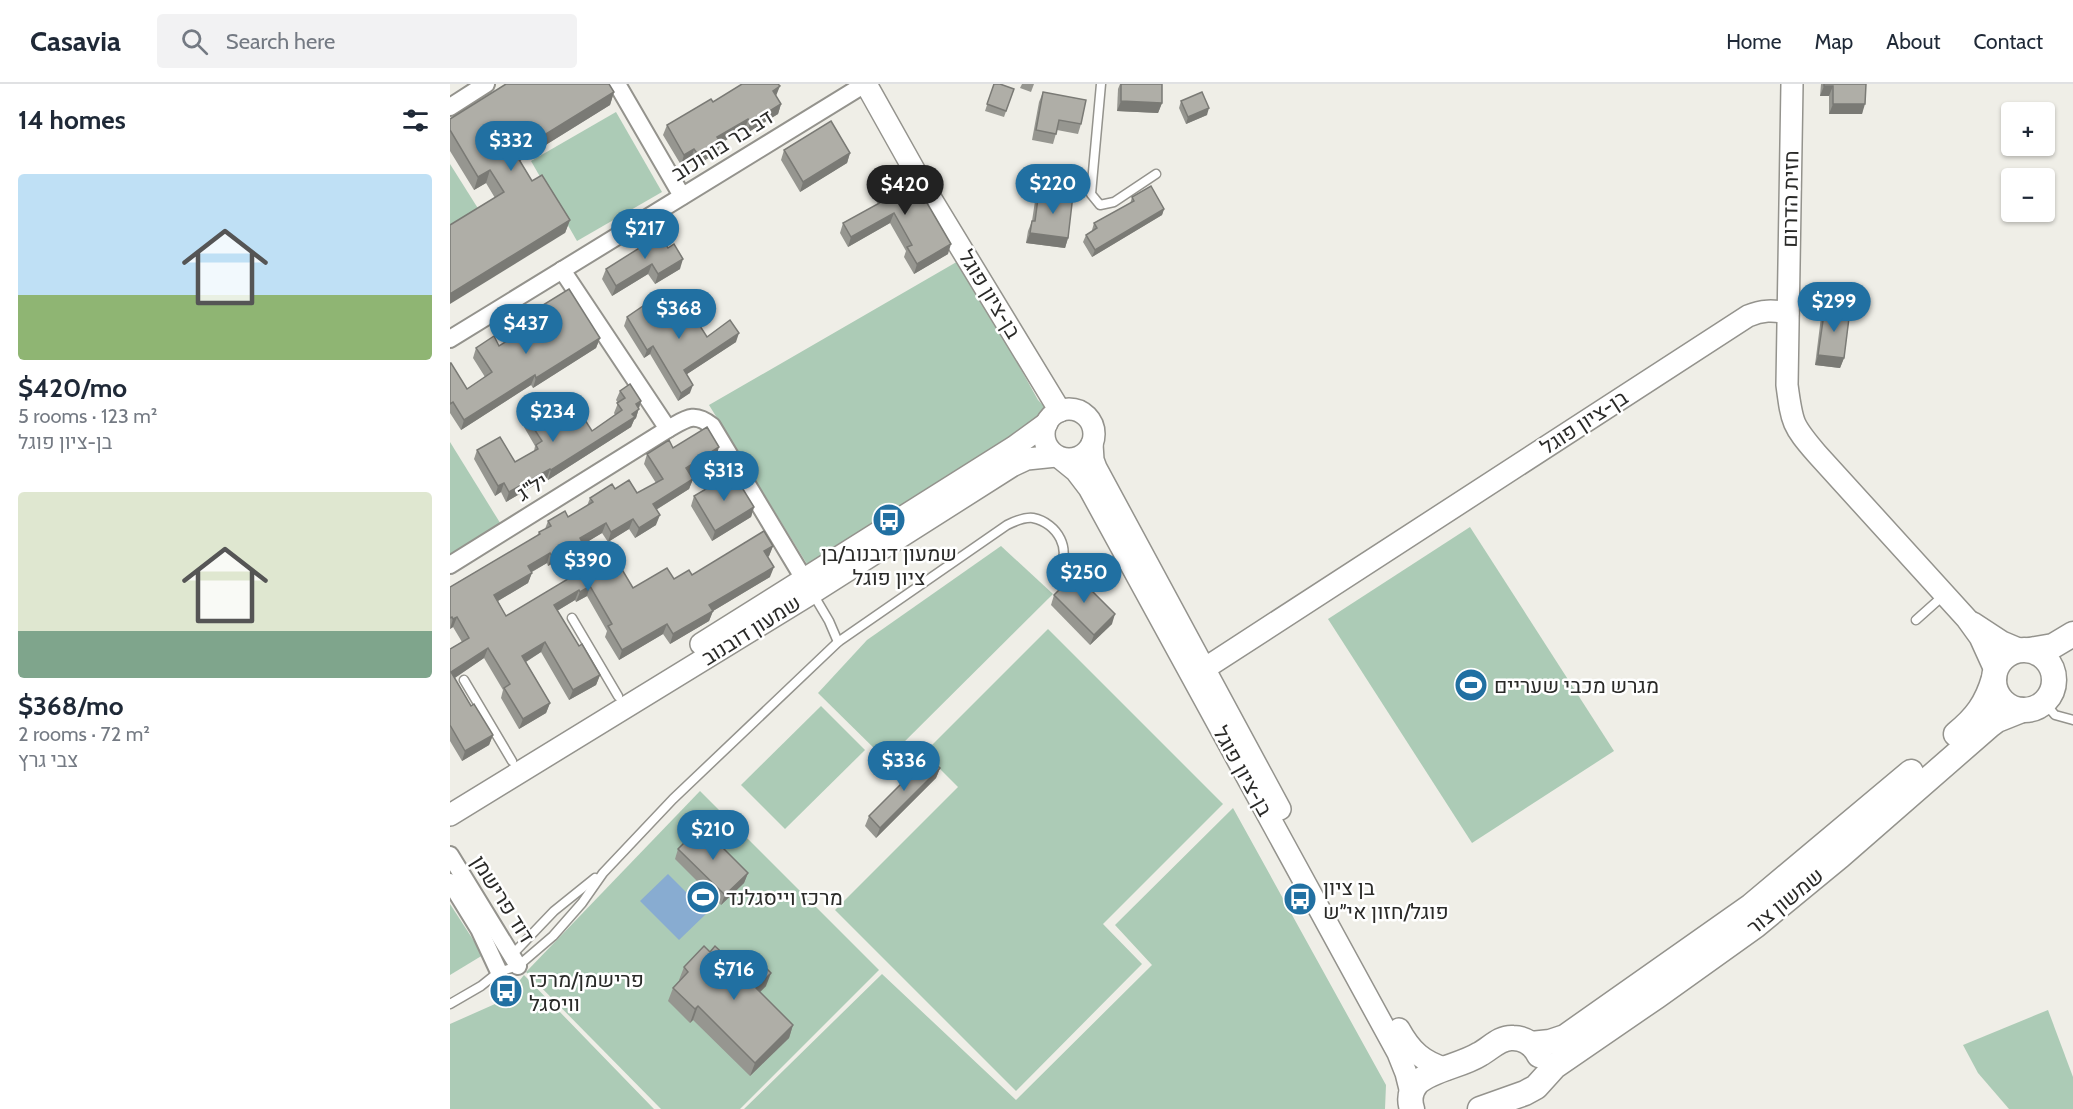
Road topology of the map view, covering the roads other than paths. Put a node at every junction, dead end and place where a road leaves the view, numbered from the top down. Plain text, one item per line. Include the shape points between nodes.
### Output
1 (486, 84) edge
2 (617, 84) edge
3 (866, 84) edge
4 (1101, 84) edge
5 (1792, 84) edge
6 (450, 107) edge
7 (1156, 174) dead end
8 (682, 196) junction
9 (562, 270) junction
10 (1788, 314) junction
11 (450, 339) edge
12 (1053, 417) junction
13 (668, 429) junction
14 (1092, 444) junction
15 (1058, 457) junction
16 (450, 565) edge
17 (1057, 572) dead end
18 (808, 586) junction
19 (1944, 596) junction
20 (572, 618) dead end
21 (1967, 619) junction
22 (1916, 620) dead end
23 (2073, 634) edge
24 (838, 642) junction
25 (2026, 650) junction
26 (2073, 655) edge
27 (1204, 669) junction
28 (1995, 674) junction
29 (464, 680) dead end
30 (618, 696) junction
31 (2040, 699) junction
32 (2073, 720) edge
33 (512, 760) junction
34 (450, 798) edge
35 (450, 815) edge
36 (450, 855) edge
37 (603, 873) junction
38 (450, 882) edge
39 (515, 960) junction
40 (499, 972) junction
41 (450, 1004) edge
42 (1530, 1044) junction
43 (1447, 1069) junction
44 (1539, 1083) junction
45 (1411, 1105) edge
46 (1480, 1109) edge

1 - 6 street
2 - 8 street
3 - 8 street, דב בר בורוכוב
3 - 12 street, בן-ציון פוגל
4 - 7 lane via 1093,199 1100,205 1114,202
5 - 10 street, חזית הדרום
8 - 9 street, דב בר בורוכוב
9 - 11 street, דב בר בורוכוב
9 - 13 street
10 - 19 street, חזית הדרום via 1787,385 1790,415 1796,429
10 - 27 street, בן-ציון פוגל via 1770,310 1748,316
12 - 14 street via 1076,411 1086,417 1093,431
12 - 15 street via 1044,439
12 - 18 street, שמעון דובנוב
13 - 16 street, יל"ג
13 - 18 street, יל"ג via 695,417 712,426
14 - 15 street via 1079,457
14 - 27 street, בן-ציון פוגל via 1096,468
15 - 18 street, שמעון דובנוב via 1027,459 1012,466
15 - 45 street, בן-ציון פוגל via 1089,488 1398,1053
17 - 24 lane via 1064,554 1063,542 1055,530 1033,518 1021,519 1006,525
18 - 24 lane
18 - 30 street, שמעון דובנוב
18 - 35 street, שמעון דובנוב
19 - 21 street, חזית הדרום
19 - 22 lane
20 - 30 lane
21 - 25 street via 2002,642
21 - 28 street via 1980,637
23 - 25 main road via 2053,646
24 - 37 lane via 703,770
25 - 28 main road via 2004,657
25 - 31 main road via 2046,659 2051,667
26 - 31 main road
27 - 43 street, בן-ציון פוגל via 1406,1042 1425,1061
28 - 31 main road via 1997,693 2007,705
28 - 42 main road, שמשון צור via 1986,701 1974,718 1759,899 1564,1037
29 - 33 lane
30 - 33 street, שמעון דובנוב
31 - 32 lane via 2055,715
31 - 44 main road, שמשון צור via 1989,726 1755,926 1555,1066
33 - 34 street, שמעון דובנוב
36 - 39 street, דוד פרישמן
37 - 39 lane via 554,911
37 - 39 lane via 564,925 538,950
38 - 40 street, דוד פרישמן
39 - 40 lane
40 - 41 lane
42 - 43 main road, שמשון צור via 1521,1039 1505,1039
42 - 44 main road via 1542,1062
43 - 45 main road, שמשון צור via 1414,1086
44 - 46 main road, שמשון צור via 1526,1093

